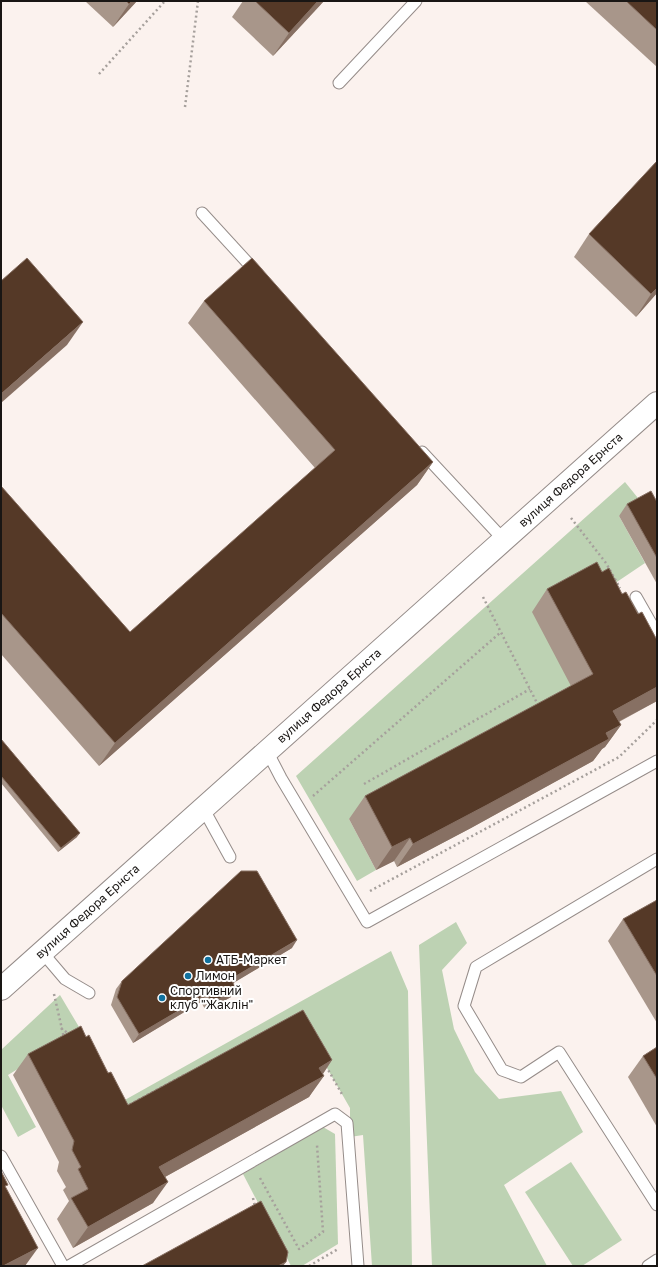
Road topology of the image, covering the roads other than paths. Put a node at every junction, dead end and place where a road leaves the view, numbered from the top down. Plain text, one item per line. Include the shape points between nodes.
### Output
1 (416, 1) edge
2 (340, 83) dead end
3 (202, 213) dead end
4 (266, 283) edge
5 (657, 402) edge
6 (415, 446) edge
7 (503, 540) junction
8 (636, 597) dead end
9 (657, 634) edge
10 (267, 751) junction
11 (657, 761) edge
12 (203, 808) junction
13 (230, 857) dead end
14 (657, 859) edge
15 (42, 952) junction
16 (1, 989) edge
17 (89, 993) dead end
18 (1, 1156) edge
19 (657, 1205) edge
20 (657, 1260) edge
21 (63, 1266) edge
22 (69, 1266) edge
23 (358, 1266) edge
24 (648, 1266) edge

1 - 2 lane
3 - 4 lane
5 - 7 street, вулиця Федора Ернста
6 - 7 lane
7 - 10 street, вулиця Федора Ернста
8 - 9 lane
10 - 11 lane via 367,922
10 - 12 street, вулиця Федора Ернста
12 - 13 lane
12 - 15 street, вулиця Федора Ернста
14 - 19 lane via 476,967 464,1006 502,1070 521,1076 559,1052
15 - 16 street, вулиця Федора Ернста
15 - 17 lane via 65,978
18 - 21 lane
20 - 24 lane
22 - 23 lane via 334,1114 347,1123

